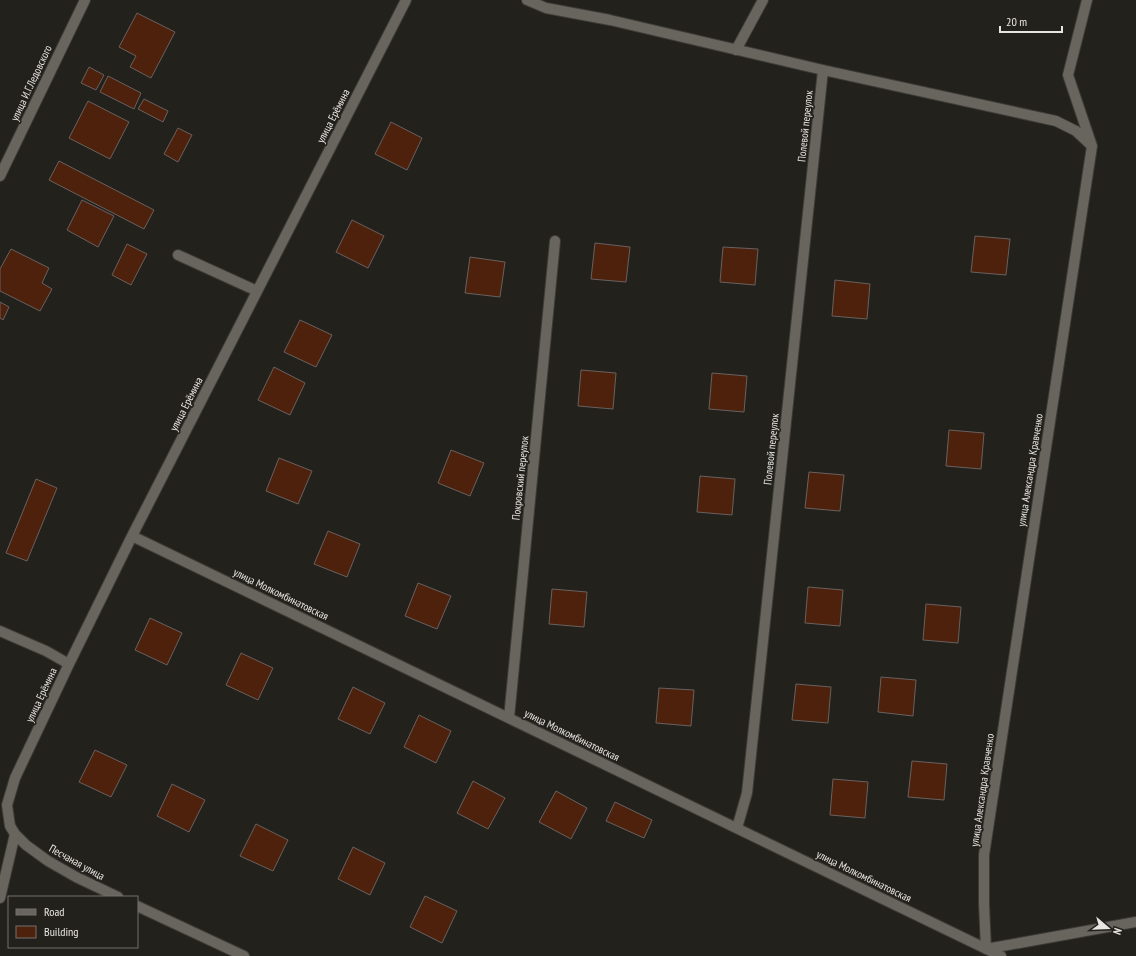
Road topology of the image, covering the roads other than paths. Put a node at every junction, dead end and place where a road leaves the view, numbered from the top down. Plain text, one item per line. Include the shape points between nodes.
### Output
1 (85, 0) edge
2 (406, 0) edge
3 (527, 0) edge
4 (763, 0) edge
5 (1087, 0) edge
6 (736, 50) junction
7 (823, 70) junction
8 (1092, 146) junction
9 (0, 176) edge
10 (555, 241) dead end
11 (178, 255) dead end
12 (257, 291) junction
13 (132, 536) junction
14 (0, 631) edge
15 (69, 664) junction
16 (509, 718) junction
17 (737, 828) junction
18 (13, 830) junction
19 (116, 896) edge
20 (0, 898) edge
21 (138, 906) edge
22 (1136, 922) edge
23 (986, 949) junction
24 (244, 956) edge
25 (1001, 956) edge

1 - 9 street, улица И.Г.Ледовского
2 - 12 street, улица Ерёмина
3 - 6 street via 546,8 610,20
4 - 6 street
5 - 8 street, улица Александра Кравченко via 1068,75
6 - 7 street
7 - 8 street via 1056,121 1076,131
7 - 17 street, Полевой переулок via 747,793
8 - 23 street, улица Александра Кравченко via 984,855
10 - 16 street, Покровский переулок
11 - 12 street
12 - 13 street, улица Ерёмина
13 - 15 street, улица Ерёмина
13 - 16 street, улица Молкомбинатовская
14 - 15 street
15 - 18 street, улица Ерёмина via 15,778 7,804
16 - 17 street, улица Молкомбинатовская
17 - 23 street, улица Молкомбинатовская
18 - 19 street, Песчаная улица via 26,845 48,861
18 - 20 street
21 - 24 street
22 - 23 street
23 - 25 street, улица Молкомбинатовская

